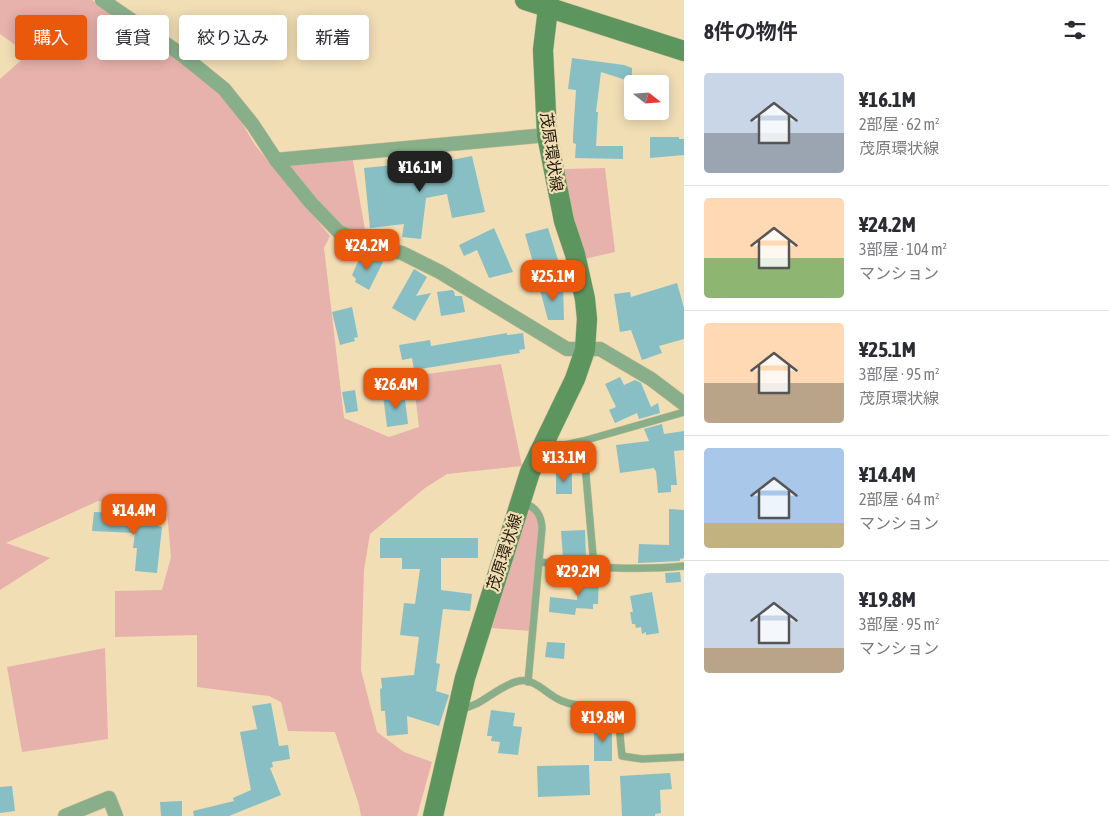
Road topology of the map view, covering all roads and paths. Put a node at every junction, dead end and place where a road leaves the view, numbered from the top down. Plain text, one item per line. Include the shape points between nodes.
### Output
1 (102, 0) edge
2 (525, 0) edge
3 (548, 4) edge
4 (684, 51) edge
5 (547, 135) junction
6 (276, 160) junction
7 (585, 350) junction
8 (684, 404) edge
9 (684, 412) edge
10 (583, 441) junction
11 (541, 450) junction
12 (521, 501) junction
13 (539, 562) junction
14 (684, 566) edge
15 (594, 567) junction
16 (528, 682) junction
17 (457, 711) junction
18 (684, 757) edge
19 (65, 816) edge
20 (116, 816) edge
21 (433, 816) edge

1 - 6 street via 182,55 224,89
2 - 3 main road
3 - 4 main road
3 - 5 main road, 茂原環状線 via 543,50
5 - 6 street
5 - 7 main road, 茂原環状線 via 564,221 585,299
6 - 7 street via 339,232 368,245 402,254 440,272 567,349
7 - 8 street via 600,349 651,379
7 - 11 main road, 茂原環状線
9 - 10 lane
10 - 11 lane
10 - 15 lane
11 - 12 main road, 茂原環状線
12 - 13 lane via 534,507 541,518
12 - 17 main road, 茂原環状線
13 - 15 lane
13 - 16 lane
14 - 15 lane
16 - 17 lane via 519,681
16 - 18 lane via 566,703 617,705 622,756 642,759
17 - 21 main road, 茂原環状線
19 - 20 street via 109,798

